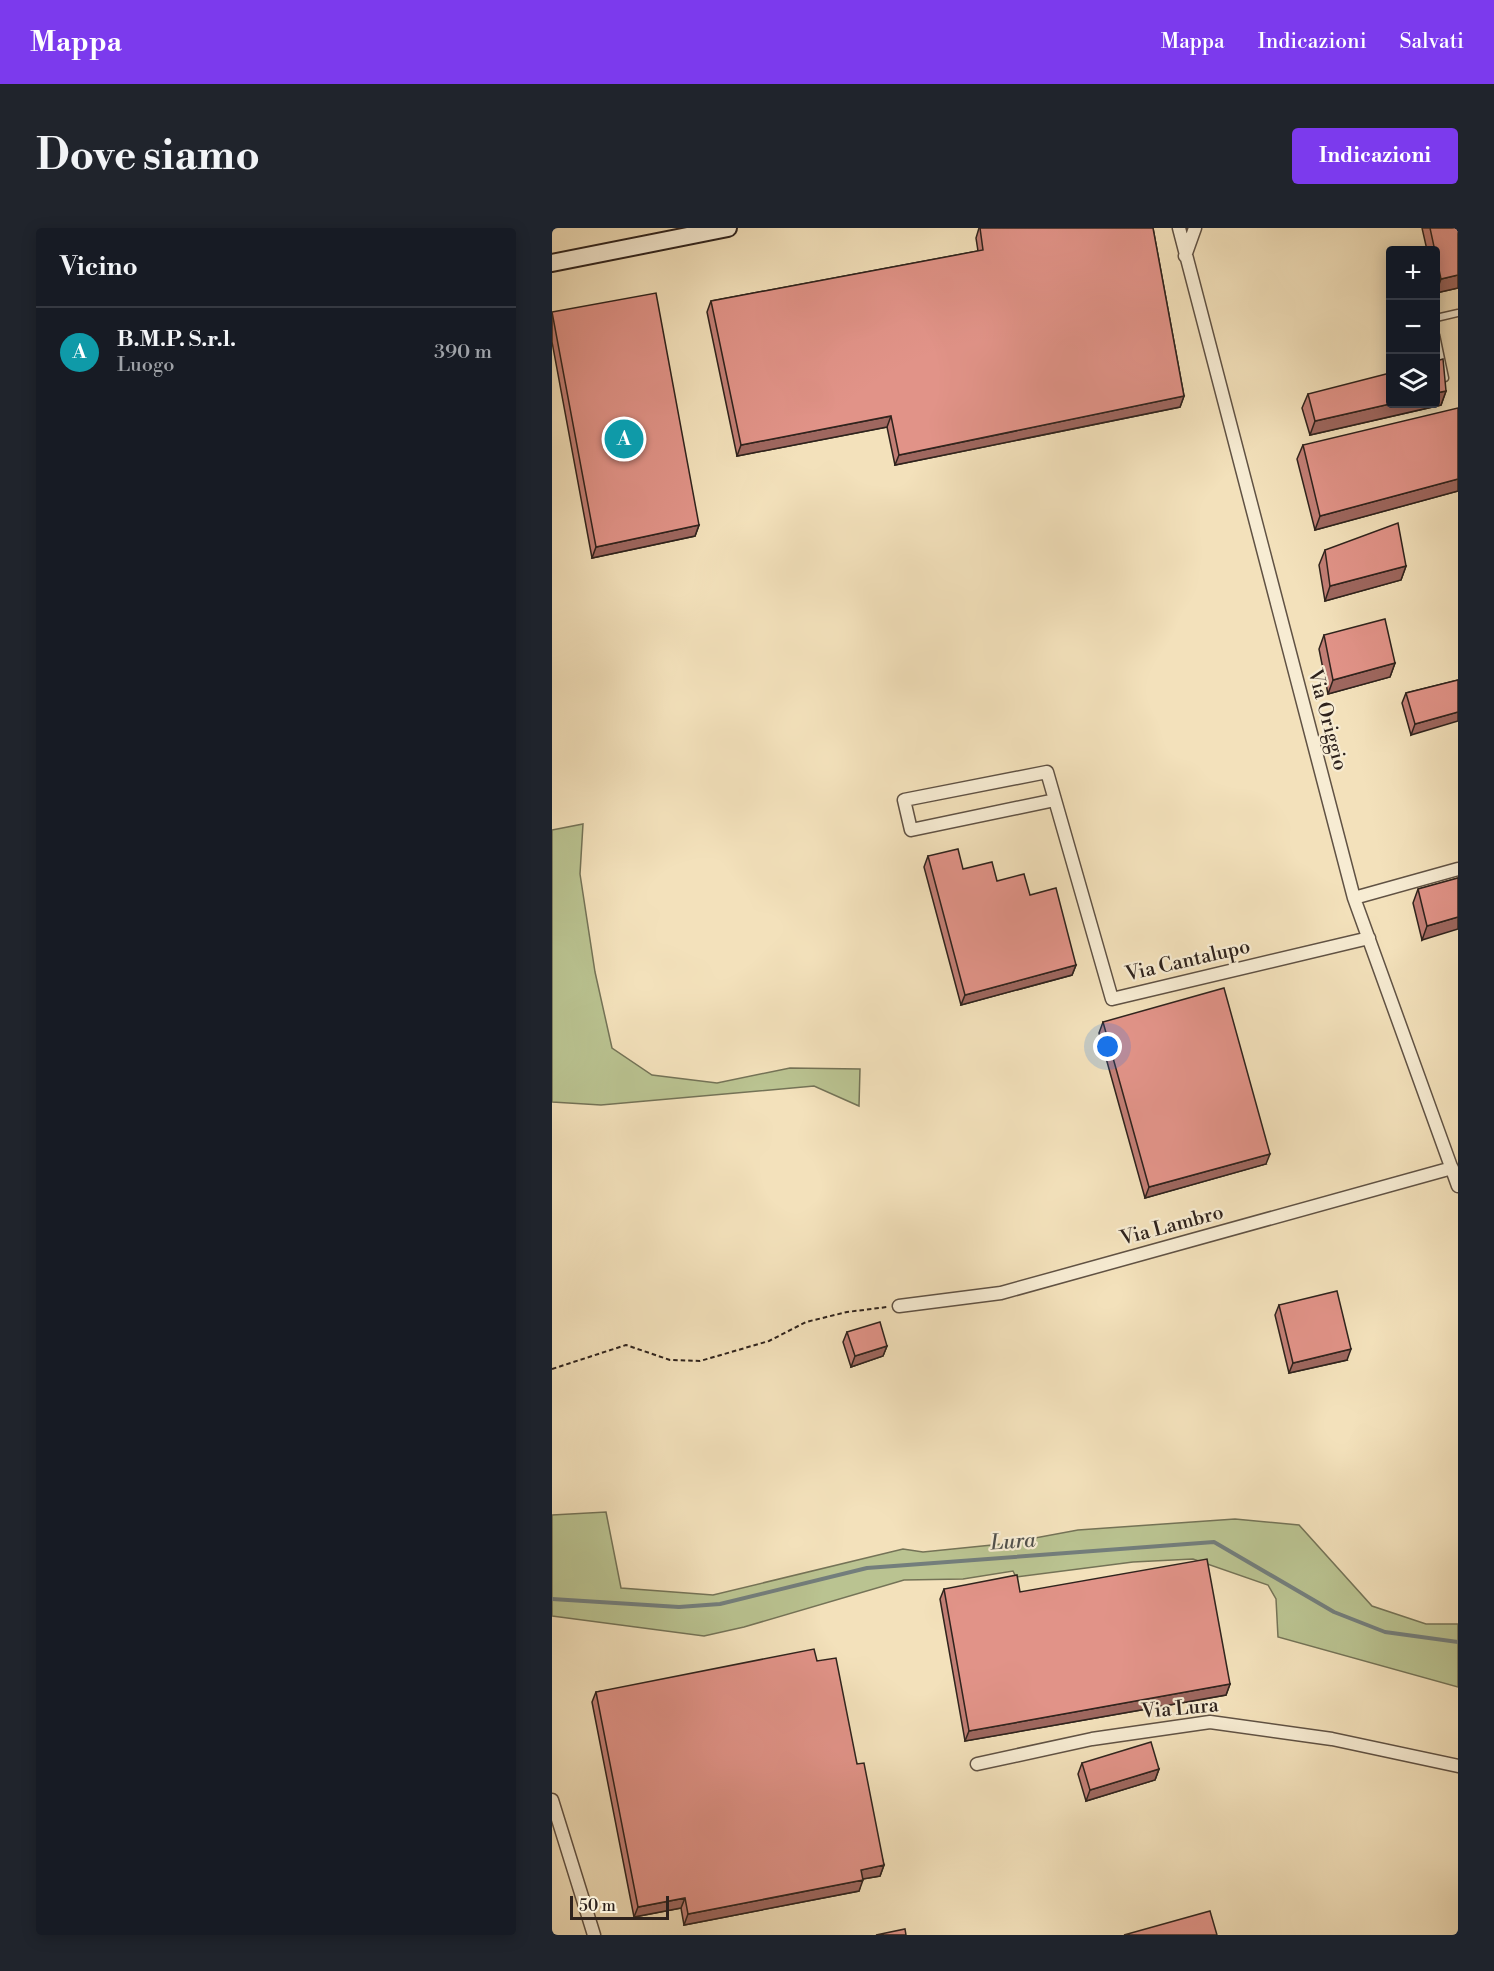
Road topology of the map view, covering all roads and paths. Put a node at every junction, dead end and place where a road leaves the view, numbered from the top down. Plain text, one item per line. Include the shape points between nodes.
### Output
1 (728, 228) edge
2 (1179, 228) edge
3 (1195, 228) edge
4 (1185, 257) junction
5 (552, 262) edge
6 (1458, 313) edge
7 (1440, 317) edge
8 (1440, 354) edge
9 (1445, 378) edge
10 (1055, 800) junction
11 (1458, 869) edge
12 (1354, 898) junction
13 (1369, 938) junction
14 (1452, 1168) junction
15 (1458, 1186) edge
16 (899, 1306) joint
17 (552, 1369) edge
18 (977, 1764) dead end
19 (1458, 1766) edge
20 (552, 1800) edge
21 (594, 1935) edge

1 - 5 main road
2 - 4 street, Via Origgio
3 - 4 street
4 - 12 street, Via Origgio
6 - 7 lane
8 - 9 lane
10 - 10 street, Via Cantalupo via 1047,772 904,800 911,830
10 - 13 street, Via Cantalupo via 1112,999
11 - 12 street
12 - 13 street, Via Origgio
13 - 14 street, Via Origgio
14 - 15 street, Via Origgio
14 - 16 street, Via Lambro via 1001,1293
16 - 17 path via 806,1322 769,1341 700,1361 670,1360 626,1345
18 - 19 street, Via Lura via 1092,1739 1210,1722 1332,1739
20 - 21 street

